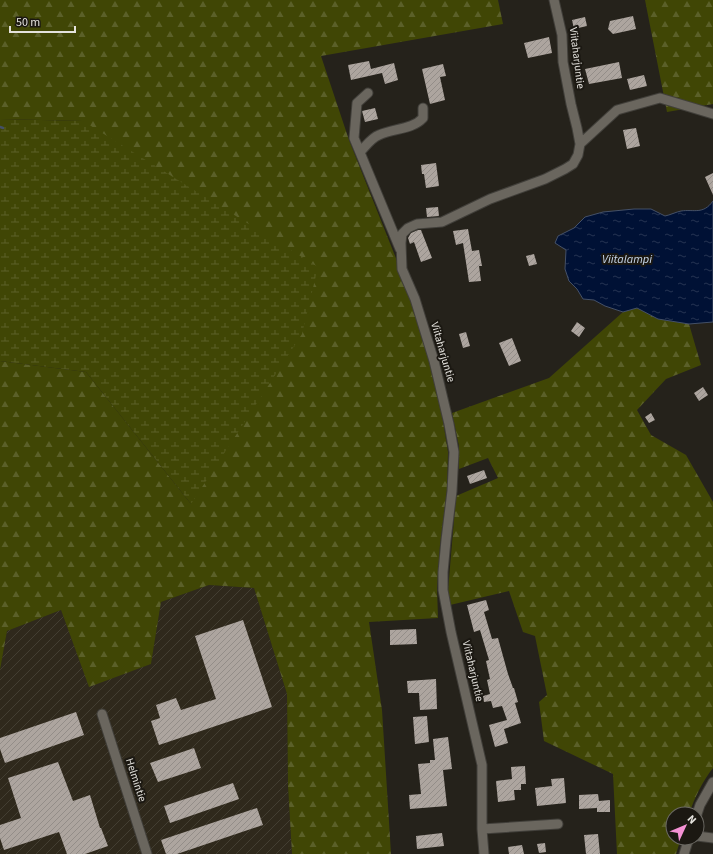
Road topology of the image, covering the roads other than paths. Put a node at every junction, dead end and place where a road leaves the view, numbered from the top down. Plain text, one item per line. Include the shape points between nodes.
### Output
1 (554, 0) edge
2 (368, 93) dead end
3 (423, 108) dead end
4 (713, 114) edge
5 (580, 144) junction
6 (360, 152) junction
7 (401, 252) junction
8 (102, 714) dead end
9 (713, 782) edge
10 (700, 806) edge
11 (558, 824) dead end
12 (482, 829) junction
13 (147, 854) edge
14 (484, 854) edge

1 - 5 street, Viitaharjuntie via 562,35 568,90
2 - 6 street via 358,103 354,138
3 - 6 street via 423,118 418,123 379,134
4 - 5 street via 660,98 617,110
5 - 7 street, Viitaharjuntie via 573,164 545,179 442,222 417,224 408,228 402,234
6 - 7 street
7 - 12 street, Viitaharjuntie via 402,269 415,299 434,362 454,452 443,590 482,765
8 - 13 street, Helmintie
9 - 10 street
11 - 12 street
12 - 14 street, Viitaharjuntie

